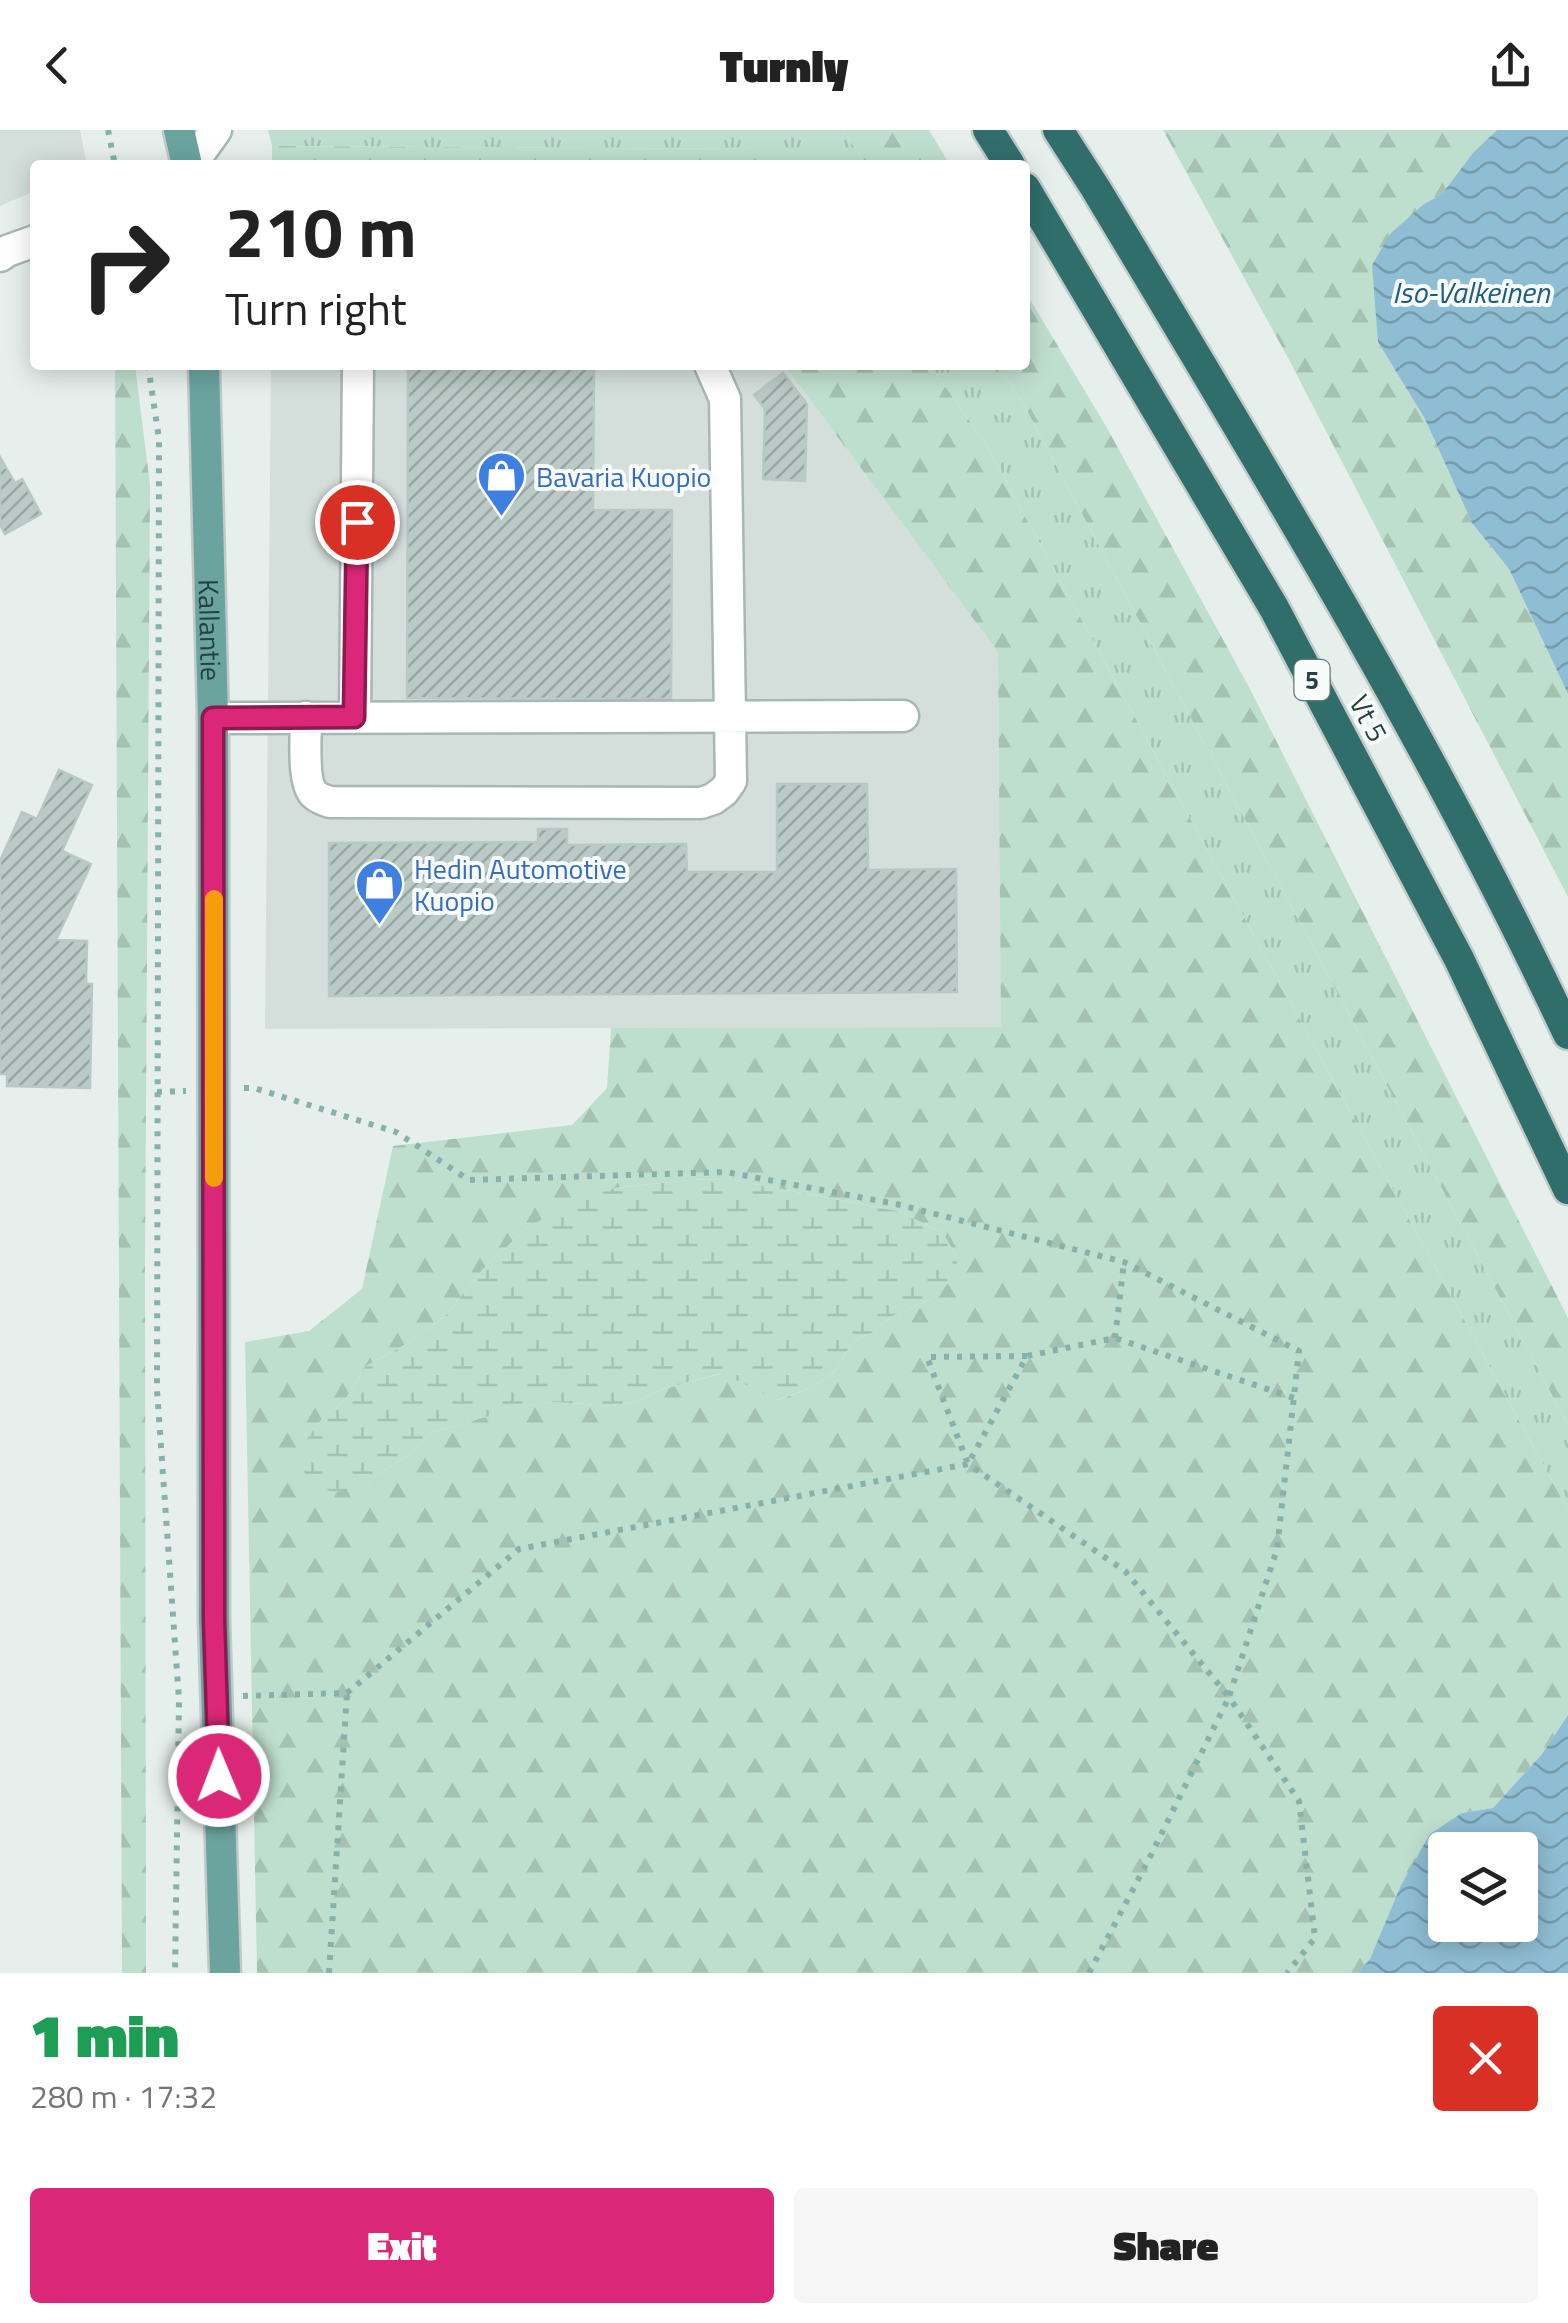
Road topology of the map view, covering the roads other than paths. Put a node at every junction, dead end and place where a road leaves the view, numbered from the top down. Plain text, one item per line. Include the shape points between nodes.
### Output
1 (179, 130) edge
2 (216, 130) edge
3 (988, 130) edge
4 (1058, 130) edge
5 (188, 160) edge
6 (193, 160) edge
7 (1007, 160) edge
8 (1030, 196) edge
9 (204, 370) edge
10 (358, 370) edge
11 (712, 370) edge
12 (732, 716) junction
13 (903, 716) dead end
14 (306, 717) junction
15 (354, 717) junction
16 (213, 718) junction
17 (1568, 1034) edge
18 (1568, 1189) edge
19 (224, 1973) edge

1 - 5 main road
2 - 6 street
3 - 7 highway
4 - 17 highway, Vt 5 / 5 via 1328,577
8 - 18 highway, Vt 5 / 5 via 1274,608 1459,959
9 - 16 main road, Kallantie
10 - 15 street
11 - 12 street via 725,399
12 - 13 street
12 - 14 street via 732,781 701,803 330,802 310,791 307,781
12 - 15 street
14 - 15 street
14 - 16 street
16 - 19 main road, Kallantie via 214,1620

